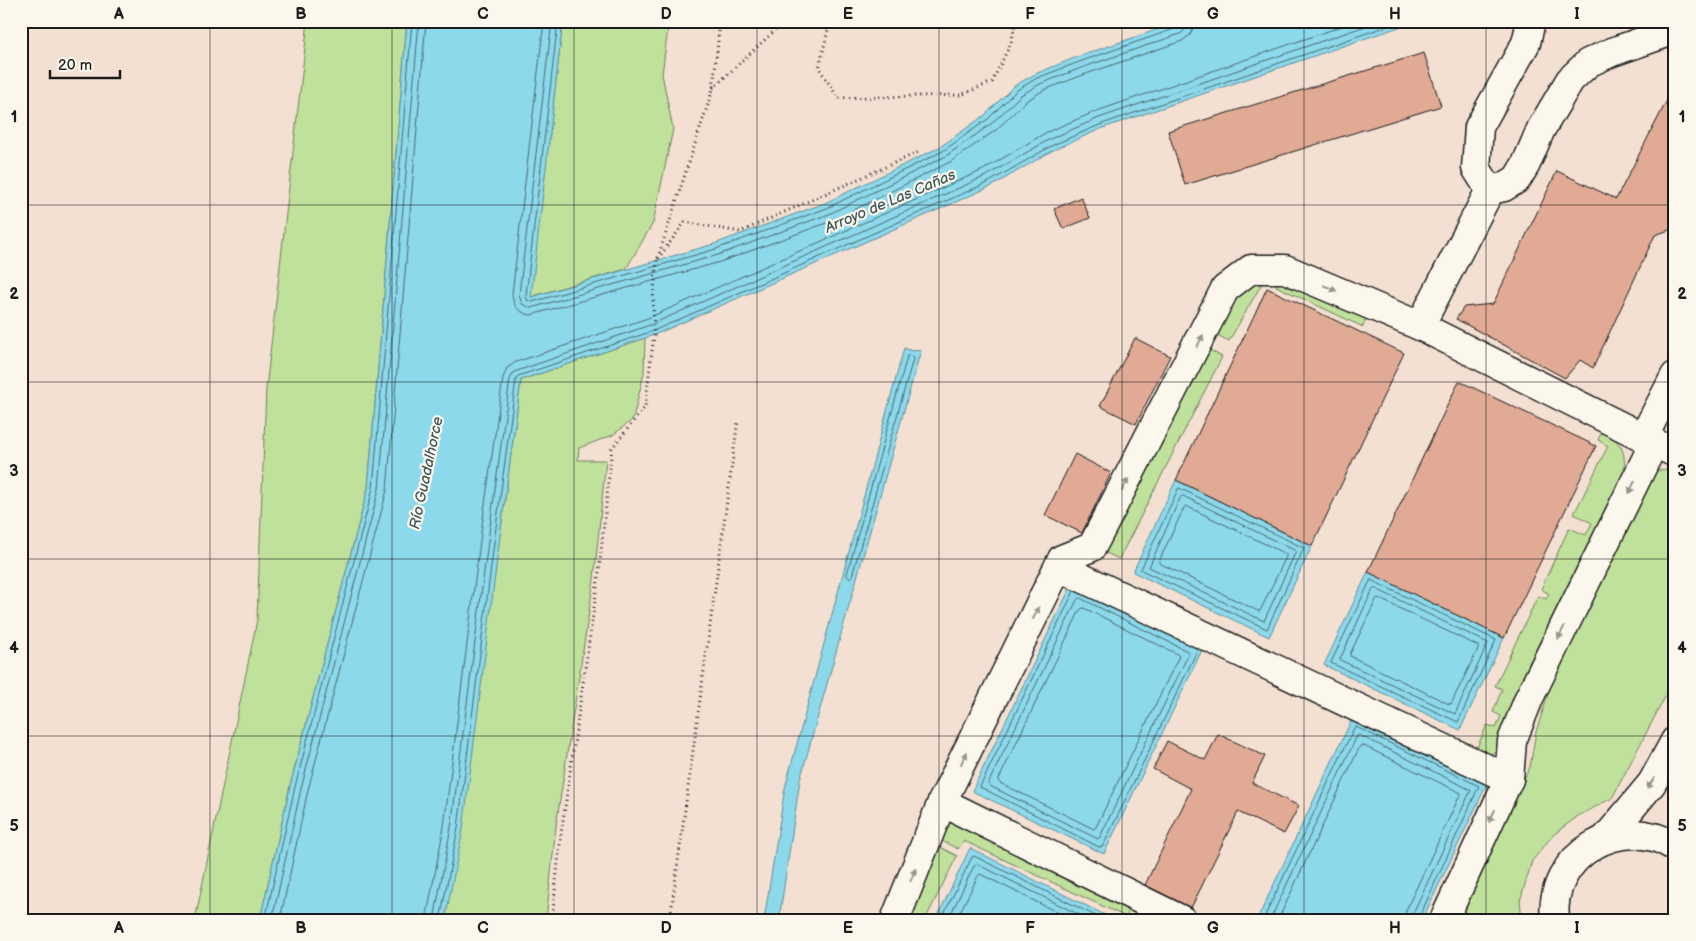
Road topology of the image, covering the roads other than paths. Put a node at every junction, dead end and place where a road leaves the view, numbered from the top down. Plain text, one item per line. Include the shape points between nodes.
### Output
1 (1531, 21) edge
2 (1675, 30) edge
3 (1490, 190) junction
4 (1420, 326) junction
5 (1675, 376) edge
6 (1657, 445) edge
7 (1092, 547) junction
8 (1059, 567) junction
9 (1113, 592) junction
10 (1675, 741) edge
11 (1509, 779) junction
12 (942, 802) junction
13 (1607, 838) junction
14 (1675, 847) edge
15 (895, 920) edge
16 (1182, 920) edge
17 (1444, 920) edge
18 (1555, 920) edge

1 - 3 main road via 1526,44 1479,127 1476,168
2 - 3 main road via 1588,63 1570,80 1517,179 1504,187
3 - 4 main road
4 - 6 main road
7 -> 4 main road via 1225,289 1251,270 1285,269
5 - 6 main road
6 -> 11 main road via 1529,698 1512,741
7 - 8 main road via 1062,558
7 - 9 main road via 1100,575
8 - 9 main road
12 -> 8 main road
9 - 11 main road
10 -> 13 main road via 1652,784
11 -> 17 main road
15 -> 12 main road
12 - 16 main road
13 - 14 main road via 1638,834
13 - 18 main road via 1580,853 1561,878 1553,907

